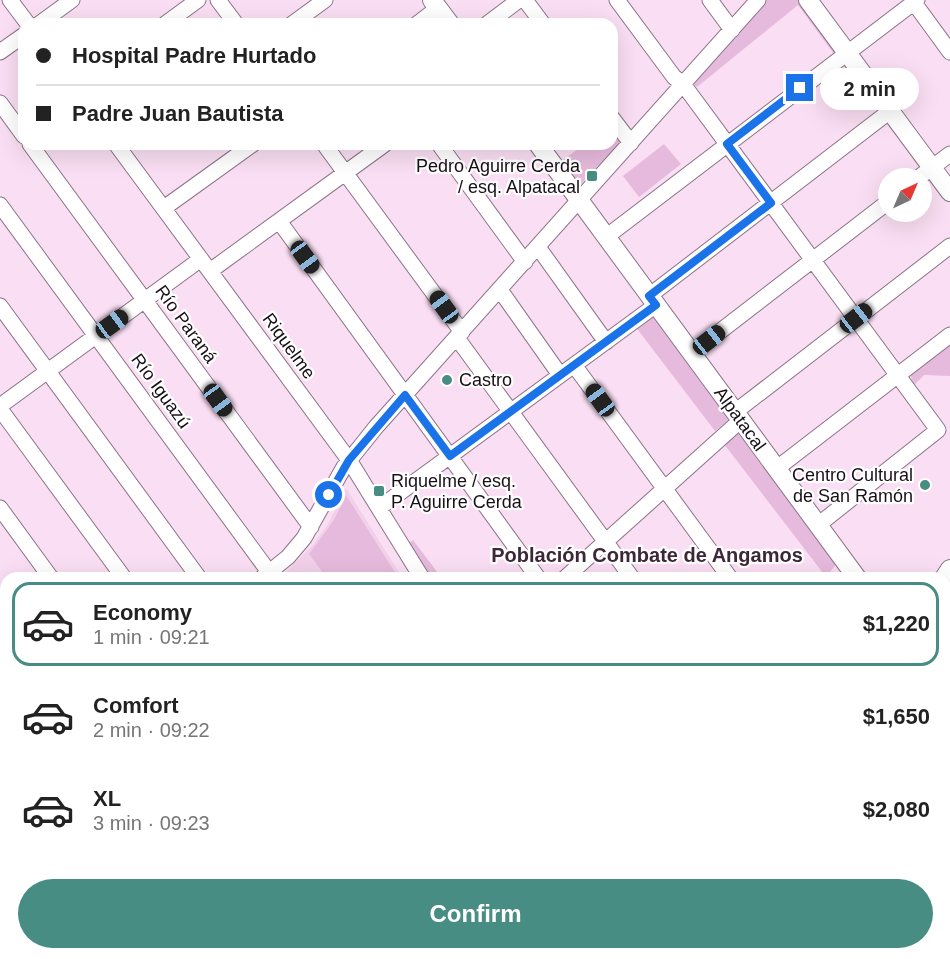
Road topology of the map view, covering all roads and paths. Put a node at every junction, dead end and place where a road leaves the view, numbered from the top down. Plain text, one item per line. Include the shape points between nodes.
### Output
1 (10, 0) edge
2 (72, 0) edge
3 (198, 0) edge
4 (218, 0) edge
5 (325, 0) edge
6 (519, 0) edge
7 (525, 0) edge
8 (617, 0) edge
9 (710, 0) edge
10 (758, 0) edge
11 (808, 0) edge
12 (914, 1) edge
13 (435, 4) edge
14 (24, 18) edge
15 (47, 18) edge
16 (173, 18) edge
17 (232, 18) edge
18 (300, 18) edge
19 (422, 18) edge
20 (446, 18) edge
21 (495, 18) edge
22 (538, 18) edge
23 (732, 30) junction
24 (18, 39) edge
25 (0, 52) edge
26 (847, 52) junction
27 (950, 52) edge
28 (683, 84) junction
29 (0, 103) edge
30 (890, 111) junction
31 (618, 126) edge
32 (18, 128) edge
33 (631, 143) junction
34 (727, 144) junction
35 (34, 150) edge
36 (124, 150) edge
37 (245, 150) edge
38 (328, 150) edge
39 (378, 150) edge
40 (443, 150) edge
41 (542, 150) edge
42 (950, 154) edge
43 (922, 168) edge
44 (932, 168) edge
45 (345, 173) junction
46 (932, 178) edge
47 (950, 192) edge
48 (579, 200) junction
49 (771, 203) junction
50 (0, 205) edge
51 (164, 208) junction
52 (878, 210) edge
53 (279, 221) junction
54 (606, 237) junction
55 (950, 246) edge
56 (537, 248) junction
57 (201, 259) junction
58 (813, 260) junction
59 (525, 262) junction
60 (210, 271) junction
61 (500, 290) junction
62 (144, 300) junction
63 (653, 300) junction
64 (0, 306) edge
65 (856, 318) junction
66 (459, 335) junction
67 (950, 335) edge
68 (96, 336) junction
69 (606, 342) junction
70 (692, 353) junction
71 (574, 365) junction
72 (48, 371) junction
73 (560, 375) junction
74 (898, 375) junction
75 (405, 395) junction
76 (0, 408) edge
77 (510, 412) junction
78 (738, 416) junction
79 (450, 456) junction
80 (349, 460) junction
81 (777, 469) junction
82 (665, 489) junction
83 (0, 508) edge
84 (378, 508) junction
85 (818, 525) junction
86 (311, 527) junction
87 (606, 542) junction
88 (47, 572) edge
89 (120, 572) edge
90 (195, 572) edge
91 (264, 572) edge
92 (269, 572) edge
93 (418, 572) edge
94 (534, 572) edge
95 (572, 572) edge
96 (628, 572) edge
97 (726, 572) edge
98 (848, 572) edge

1 - 14 street
2 - 15 street
3 - 16 street
4 - 17 street
5 - 18 street
6 - 21 street
7 - 22 street
8 - 28 street
9 - 23 street
10 - 23 street
11 - 26 main road
12 - 26 street
12 - 27 street
13 - 19 street
13 - 20 main road
23 - 28 street
24 - 25 street
26 - 30 main road
26 - 34 street
28 - 33 street
28 - 34 street
29 - 32 street
30 - 43 main road
30 - 49 street
31 - 33 street
33 - 48 street
34 - 49 street
34 - 54 street
35 - 62 street, Río Paraná
36 - 51 street, Riquelme
37 - 51 street
38 - 45 street
39 - 45 street
40 - 59 street
41 - 48 main road, Alpatacal
42 - 44 street
45 - 53 street
45 - 66 street
46 - 47 main road
48 - 54 main road, Alpatacal
48 - 56 street
49 - 58 street
49 - 63 street
50 - 68 street, Río Iguazú
51 - 57 street, Riquelme
52 - 58 street
53 - 60 street
53 - 75 street
54 - 63 main road, Alpatacal
55 - 65 street
56 - 59 street
56 - 69 street
57 - 60 street, Riquelme
57 - 62 street
58 - 65 street
58 - 70 street
59 - 61 street
60 - 80 street, Riquelme
61 - 66 street
61 - 73 street
62 - 68 street
62 - 86 street, Río Paraná
63 - 69 street
63 - 70 main road, Alpatacal
64 - 72 street
65 - 74 street
65 - 78 street
66 - 75 street
66 - 77 street
67 - 74 street
68 - 72 street
68 - 91 street, Río Iguazú
69 - 71 street
70 - 78 main road, Alpatacal
71 - 73 street
71 - 82 street
72 - 76 street
72 - 90 street
73 - 77 street
74 - 81 street
74 - 85 street via 938,430
75 - 79 street
75 - 80 street
76 - 89 street
77 - 79 street
77 - 87 street
78 - 81 main road, Alpatacal
78 - 82 street
79 - 84 street
79 - 94 street
80 - 84 street, Riquelme
80 - 86 street
81 - 85 main road, Alpatacal
82 - 87 street
82 - 97 street
83 - 88 street
84 - 93 street, Riquelme
85 - 98 main road, Alpatacal
86 - 92 street via 296,548
87 - 95 street
87 - 96 street

